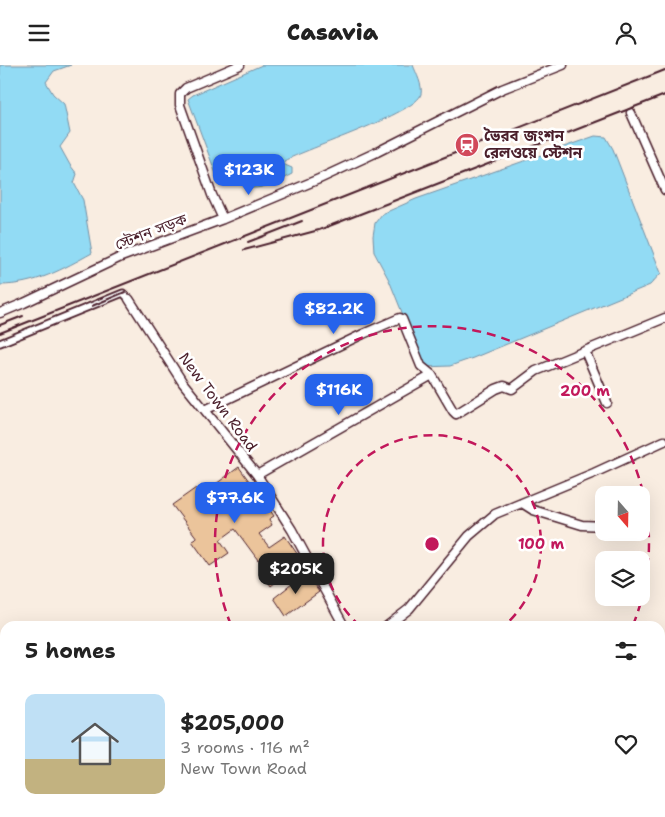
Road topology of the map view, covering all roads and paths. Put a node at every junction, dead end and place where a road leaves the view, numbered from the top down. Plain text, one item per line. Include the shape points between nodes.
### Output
1 (240, 65) edge
2 (563, 65) edge
3 (631, 113) dead end
4 (665, 190) edge
5 (223, 219) junction
6 (129, 299) joint
7 (0, 313) edge
8 (665, 318) edge
9 (0, 343) edge
10 (585, 351) junction
11 (432, 375) junction
12 (607, 403) dead end
13 (205, 410) junction
14 (664, 441) dead end
15 (257, 475) junction
16 (522, 503) junction
17 (595, 526) edge
18 (341, 621) edge
19 (393, 621) edge

1 - 5 street via 186,88 180,95 180,105
2 - 5 street, স্টেশন সড়ক via 502,89 369,156
3 - 4 street
5 - 7 street, স্টেশন সড়ক via 121,257
6 - 9 street via 123,293
6 - 13 street, New Town Road via 183,383
8 - 10 street
10 - 11 street via 536,371 512,389 504,386 496,389 456,413
10 - 12 street
11 - 13 street via 421,366 400,318
11 - 15 street
13 - 15 street, New Town Road
14 - 16 street
15 - 18 street, New Town Road via 292,529
16 - 17 street via 582,525
16 - 19 street via 495,514 469,537 409,609

